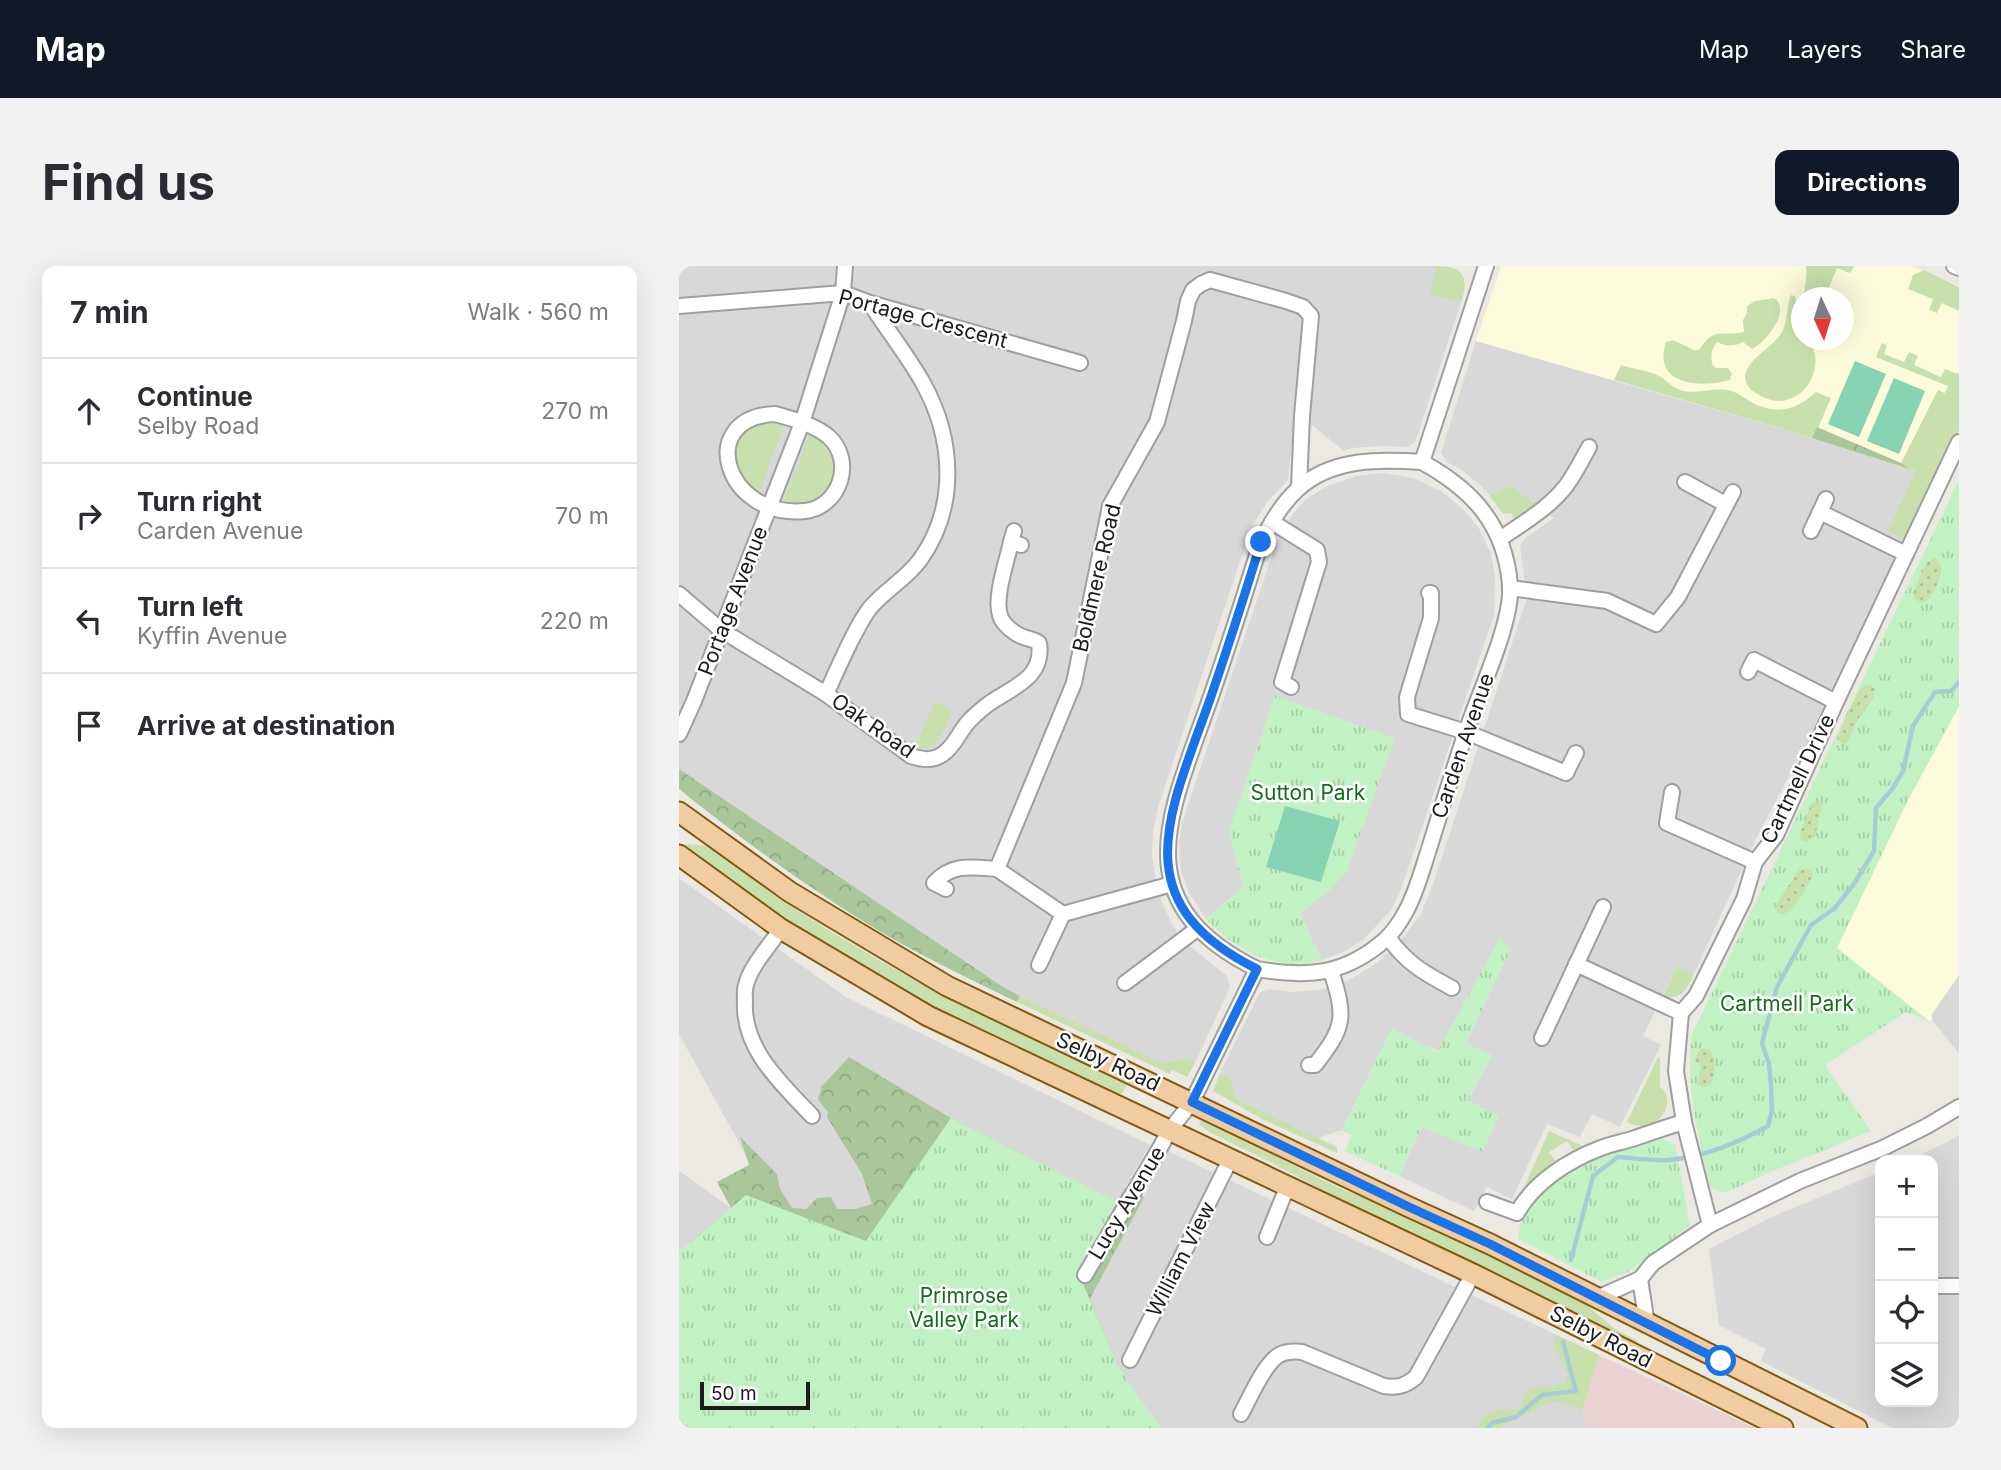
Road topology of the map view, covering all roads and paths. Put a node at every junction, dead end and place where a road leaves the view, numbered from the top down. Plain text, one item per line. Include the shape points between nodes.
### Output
1 (845, 266) edge
2 (1484, 266) edge
3 (1954, 266) edge
4 (1959, 268) edge
5 (843, 293) junction
6 (870, 303) junction
7 (679, 306) edge
8 (1080, 363) dead end
9 (802, 423) junction
10 (1959, 442) edge
11 (1589, 447) dead end
12 (1422, 462) junction
13 (1685, 482) dead end
14 (1299, 487) junction
15 (769, 507) junction
16 (1272, 522) junction
17 (1811, 531) dead end
18 (1015, 539) dead end
19 (1500, 539) junction
20 (1906, 554) junction
21 (1510, 588) junction
22 (1429, 593) dead end
23 (679, 594) edge
24 (721, 630) junction
25 (1753, 661) dead end
26 (1290, 687) dead end
27 (826, 694) junction
28 (1836, 702) junction
29 (1466, 732) junction
30 (679, 734) edge
31 (1576, 752) dead end
32 (1672, 792) dead end
33 (679, 813) edge
34 (679, 855) edge
35 (1755, 862) junction
36 (997, 869) junction
37 (1172, 884) junction
38 (946, 889) dead end
39 (1603, 907) dead end
40 (1063, 914) junction
41 (781, 929) junction
42 (1197, 929) junction
43 (1388, 937) junction
44 (1576, 964) junction
45 (1039, 965) dead end
46 (1257, 969) junction
47 (1331, 971) junction
48 (1125, 983) dead end
49 (1452, 988) dead end
50 (1681, 1013) junction
51 (1542, 1038) dead end
52 (1310, 1065) dead end
53 (1192, 1102) junction
54 (1959, 1107) edge
55 (812, 1116) dead end
56 (1684, 1122) junction
57 (1169, 1131) junction
58 (1231, 1158) junction
59 (1288, 1185) junction
60 (1487, 1202) dead end
61 (1710, 1225) junction
62 (1267, 1237) dead end
63 (1473, 1274) junction
64 (1084, 1275) dead end
65 (1640, 1279) junction
66 (1938, 1286) edge
67 (1959, 1286) edge
68 (1597, 1298) junction
69 (1647, 1324) junction
70 (1130, 1360) dead end
71 (1241, 1414) dead end
72 (1783, 1428) edge
73 (1857, 1428) edge

1 - 5 street, Portage Avenue
2 - 12 street
3 - 4 street
5 - 6 street, Portage Crescent
5 - 7 street, Portage Crescent
5 - 9 street, Portage Avenue
6 - 8 street, Portage Crescent
6 - 27 street via 931,400 946,444 948,486 930,545 904,578 869,610
9 - 15 street, Portage Avenue
9 - 15 street, Portage Avenue via 820,431 837,447 843,469 837,491 809,510
9 - 15 street, Portage Avenue via 775,414 752,418 729,445 727,457 734,480
10 - 20 street, Cartmell Drive
11 - 19 street via 1558,495
12 - 14 street via 1368,461 1340,466
12 - 19 street, Carden Avenue via 1447,475 1469,495 1487,514
13 - 21 street via 1729,498 1658,630 1607,601
14 - 16 street
14 - 36 street, Boldmere Road via 1311,316 1303,307 1286,301 1210,280 1201,284 1188,301 1157,422 1110,506 1074,683
15 - 24 street, Portage Avenue
16 - 26 street via 1317,550 1319,562 1283,682
16 - 37 street via 1261,542 1171,812 1167,863
17 - 20 street via 1823,505
18 - 27 street, Oak Road via 999,596 1000,616 1024,639 1039,643 1038,663 1019,687 980,710 950,749 932,759 911,756
19 - 21 street, Carden Avenue
20 - 28 street, Cartmell Drive
21 - 29 street, Carden Avenue via 1501,634
22 - 29 street via 1431,618 1407,697 1408,714
23 - 24 street, Oak Road
24 - 27 street, Oak Road
24 - 30 street, Portage Avenue
25 - 28 street
28 - 35 street, Cartmell Drive via 1776,835
29 - 31 street via 1566,773
29 - 43 street, Carden Avenue via 1418,881 1405,913
32 - 35 street via 1664,822
33 - 53 main road, Selby Road via 790,892 947,986
34 - 41 main road, Selby Road
35 - 50 street, Cartmell Drive via 1744,899 1696,996
36 - 38 street via 968,867 944,872 934,883
36 - 40 street
37 - 40 street
37 - 42 street
39 - 44 street
40 - 45 street
41 - 55 street via 745,985 744,1012 752,1042 772,1073
41 - 57 main road, Selby Road via 928,1016
42 - 46 street via 1234,958
42 - 48 street
43 - 47 street, Carden Avenue via 1363,956
43 - 49 street via 1422,980
44 - 50 street
44 - 51 street
46 - 47 street, Carden Avenue via 1284,974
46 - 53 street
47 - 52 street via 1341,1001 1341,1019 1333,1042 1315,1065
50 - 56 street via 1676,1071
53 - 57 street
53 - 68 main road, Selby Road
54 - 61 street via 1883,1148 1800,1181
56 - 60 street via 1602,1147 1571,1163 1546,1178 1517,1213
56 - 61 street
57 - 58 main road, Selby Road
57 - 64 street, Lucy Avenue
58 - 59 main road, Selby Road
58 - 70 street, William View
59 - 62 street
59 - 63 main road, Selby Road
61 - 65 street via 1653,1263
63 - 71 street via 1416,1377 1407,1384 1384,1386 1291,1351 1271,1362
63 - 72 main road, Selby Road
65 - 68 street
65 - 69 street
66 - 67 street
68 - 69 main road, Selby Road
69 - 73 main road, Selby Road

